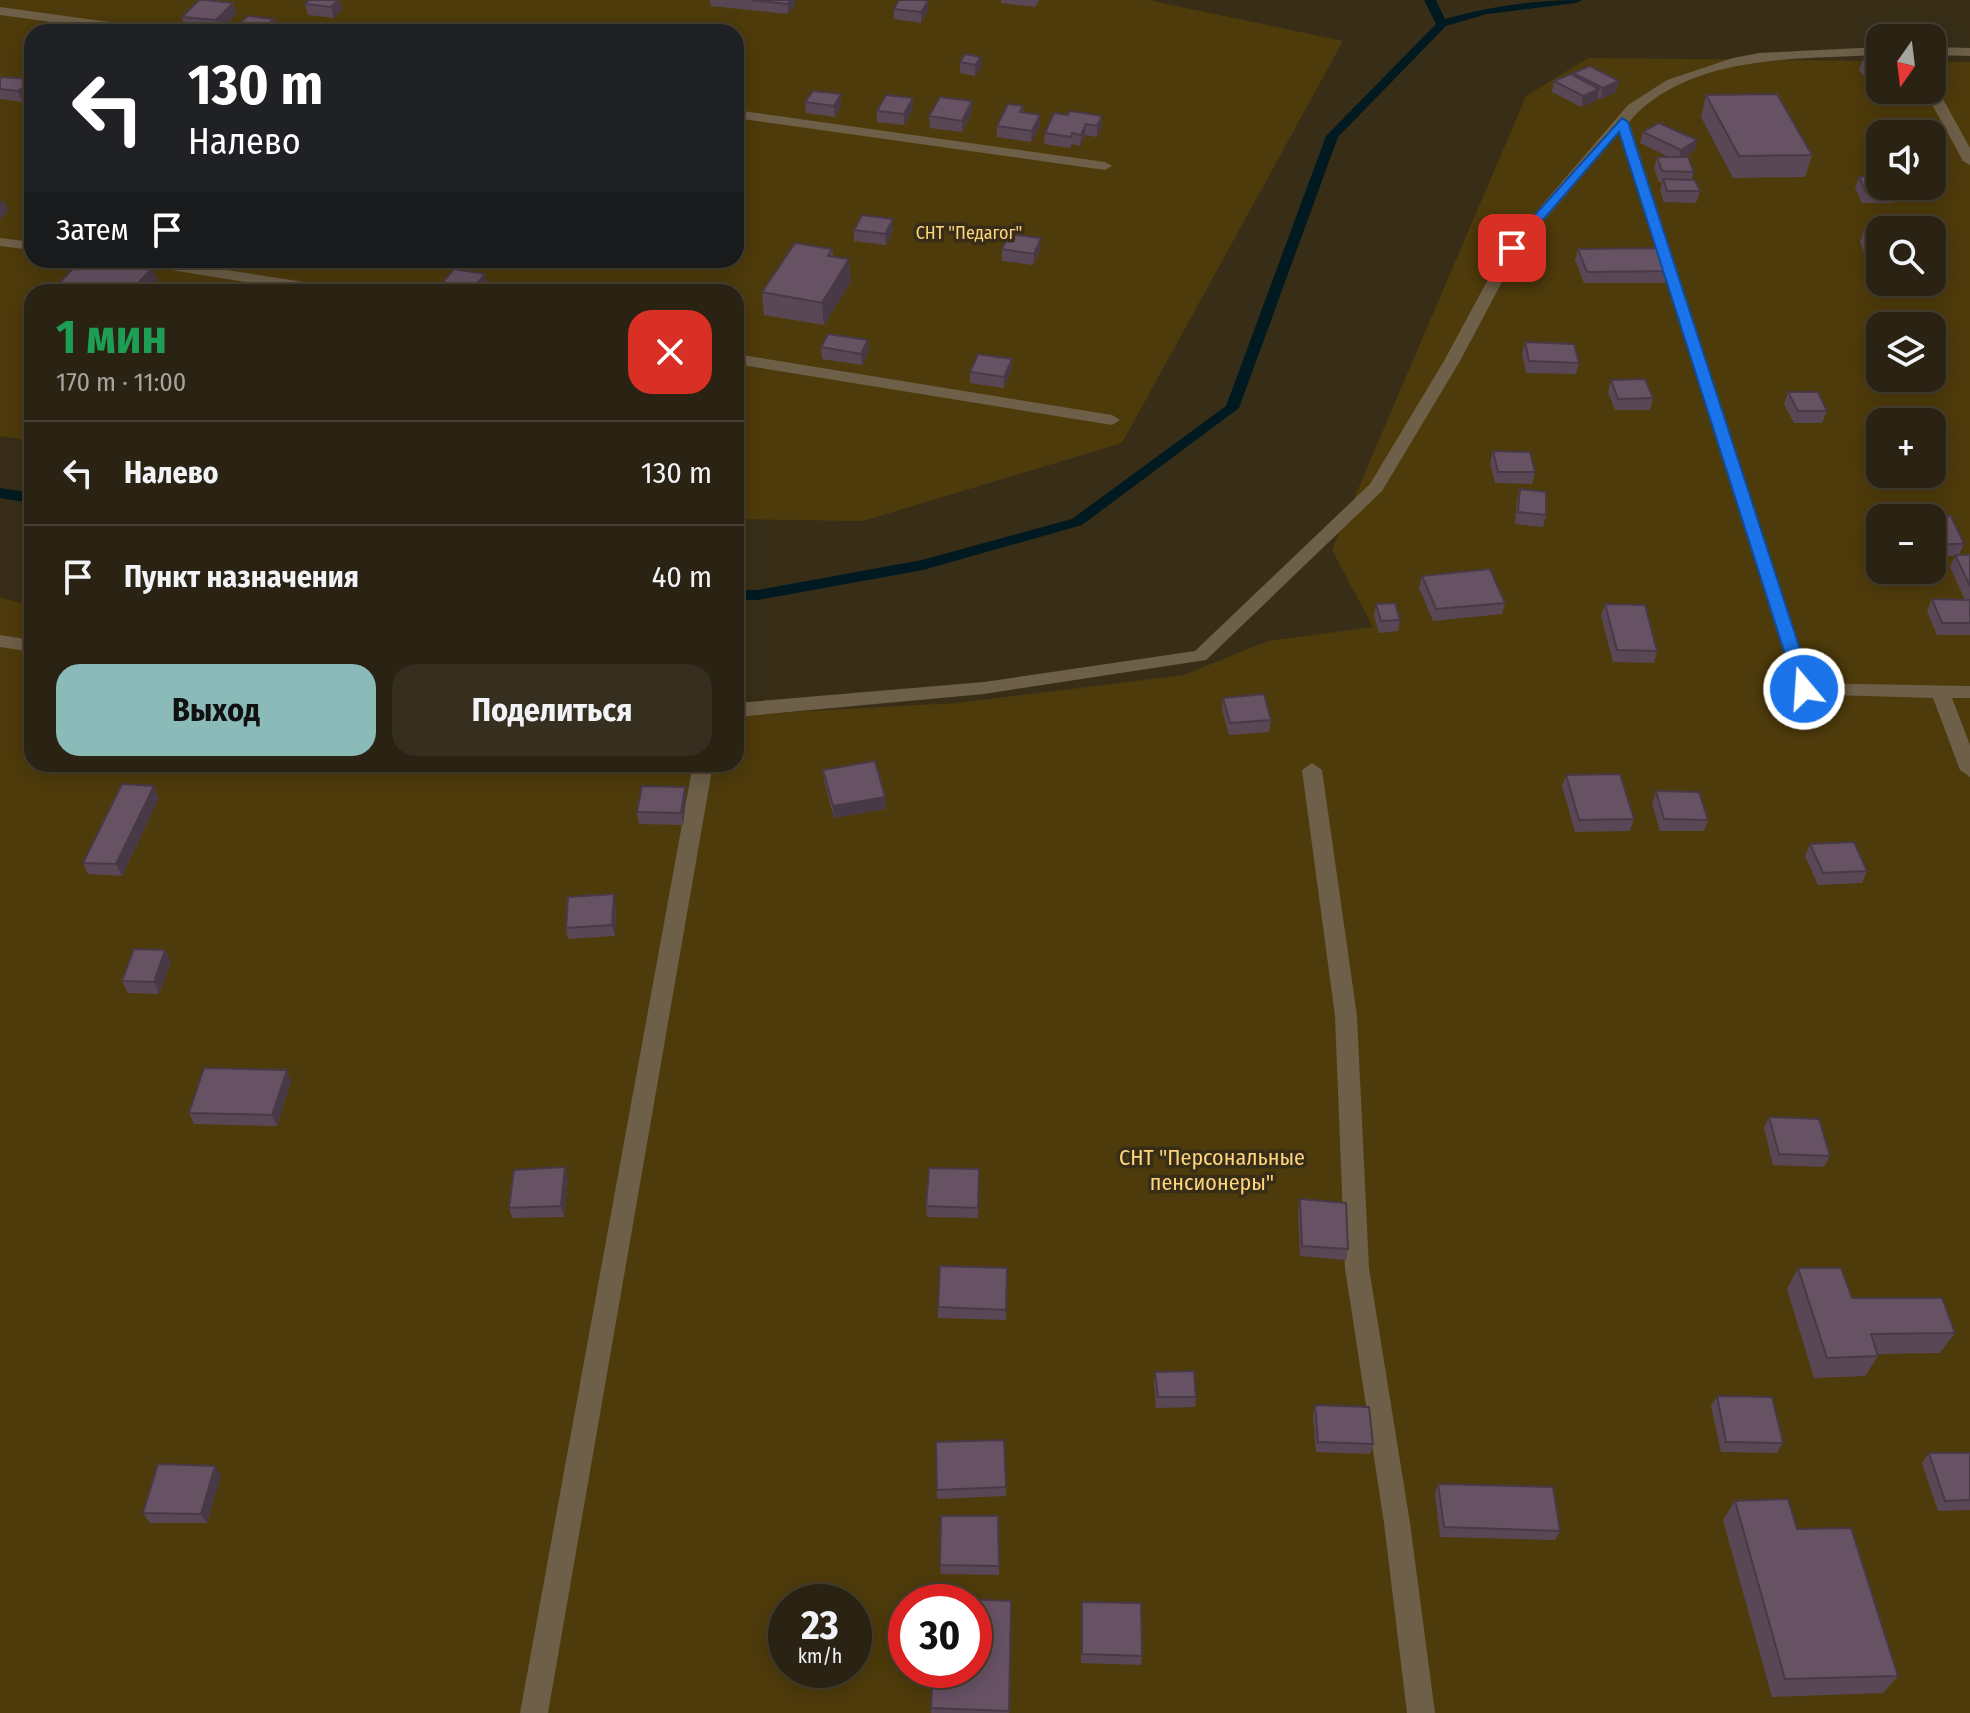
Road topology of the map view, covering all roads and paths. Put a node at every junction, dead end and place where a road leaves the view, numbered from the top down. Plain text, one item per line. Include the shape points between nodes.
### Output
1 (0, 11) edge
2 (95, 24) edge
3 (1946, 51) edge
4 (1866, 52) edge
5 (1970, 52) edge
6 (1939, 104) edge
7 (744, 115) edge
8 (1622, 122) junction
9 (1970, 161) edge
10 (1105, 166) dead end
11 (0, 242) edge
12 (24, 245) edge
13 (184, 268) edge
14 (286, 284) edge
15 (744, 360) edge
16 (1112, 420) dead end
17 (0, 641) edge
18 (24, 645) edge
19 (1940, 692) junction
20 (1970, 692) edge
21 (744, 709) edge
22 (1312, 770) dead end
23 (1970, 770) edge
24 (702, 772) edge
25 (534, 1713) edge
26 (1421, 1713) edge

1 - 2 street
3 - 5 street
4 - 8 street via 1733,62 1672,83 1633,108
6 - 9 street
7 - 10 street
8 - 19 street via 1804,689
8 - 21 street via 1512,248 1376,487 1200,656 984,688
11 - 12 street
13 - 14 street
15 - 16 street
17 - 18 street
19 - 20 street
19 - 23 street
22 - 26 street via 1346,1016 1357,1268
24 - 25 street

